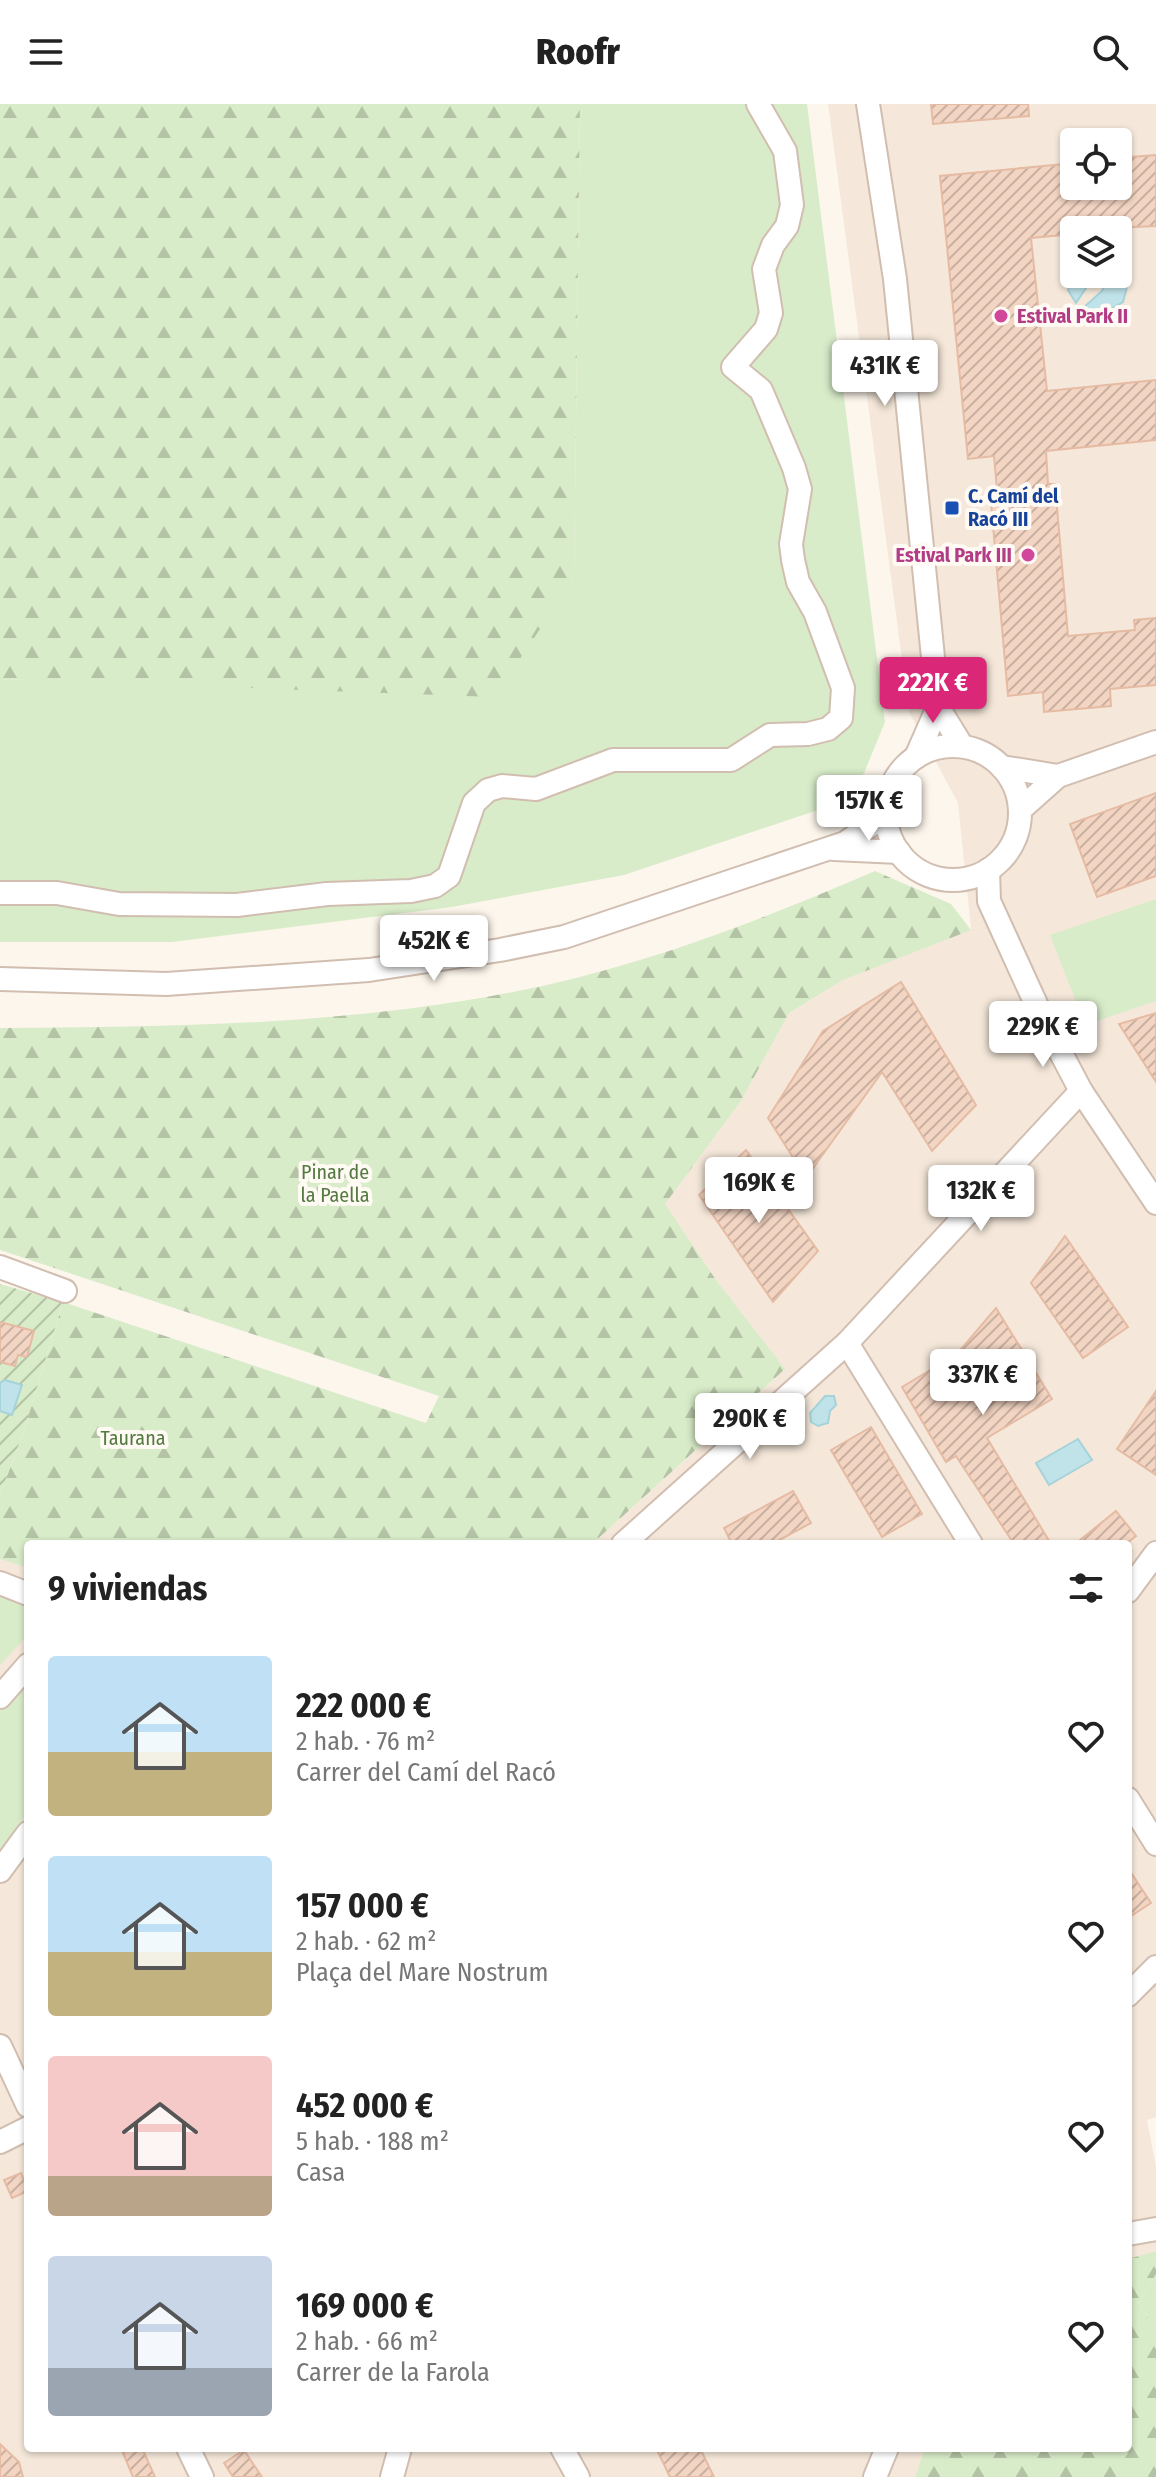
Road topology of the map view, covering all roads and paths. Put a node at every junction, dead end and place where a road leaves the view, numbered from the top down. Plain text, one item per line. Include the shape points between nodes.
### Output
1 (758, 104) edge
2 (868, 104) edge
3 (938, 707) junction
4 (1156, 742) edge
5 (962, 746) junction
6 (916, 757) junction
7 (1002, 767) junction
8 (1058, 776) junction
9 (1021, 809) junction
10 (886, 815) junction
11 (837, 846) junction
12 (899, 852) junction
13 (988, 870) junction
14 (961, 879) junction
15 (0, 893) edge
16 (989, 901) junction
17 (0, 979) edge
18 (1081, 1091) junction
19 (1156, 1203) edge
20 (0, 1267) edge
21 (65, 1291) dead end
22 (847, 1343) junction
23 (627, 1540) edge
24 (969, 1540) edge
25 (1156, 1553) edge
26 (0, 1583) edge
27 (1132, 1586) edge
28 (24, 1592) edge
29 (24, 1670) edge
30 (0, 1697) edge
31 (1132, 1805) edge
32 (24, 1838) edge
33 (1156, 1844) edge
34 (0, 1871) edge
35 (1156, 1967) edge
36 (1132, 1991) edge
37 (0, 2046) edge
38 (24, 2097) edge
39 (24, 2130) edge
40 (0, 2142) edge
41 (1156, 2229) edge
42 (1132, 2233) edge
43 (190, 2452) edge
44 (399, 2452) edge
45 (564, 2452) edge
46 (885, 2452) edge
47 (202, 2477) edge
48 (392, 2477) edge
49 (578, 2477) edge
50 (875, 2477) edge

1 - 15 street via 785,151 792,205 764,269 771,313 766,329 733,367 761,390 794,468 800,489 793,560 843,688 841,718 828,729 808,734 770,735 731,760 613,760 536,789 488,790 474,803 449,876 435,886 411,891 237,905 119,904 57,893
2 - 3 street via 895,279
3 - 5 street
3 - 6 street
4 - 8 street
5 - 6 street
5 - 7 street
6 - 10 street via 894,782
7 - 8 street
7 - 9 street via 1015,786
8 - 9 street
9 - 13 street via 1013,844
10 - 11 street
10 - 12 street
11 - 12 street
11 - 17 street via 564,937 500,950 369,970 166,984
12 - 14 street via 920,871
13 - 14 street
13 - 16 street
14 - 16 street
16 - 18 street
18 - 19 street
18 - 22 street
20 - 21 street
22 - 23 street
22 - 24 street
25 - 27 street
26 - 28 street
29 - 30 street
31 - 33 street
32 - 34 street
35 - 36 street
37 - 38 street
39 - 40 street
41 - 42 street
43 - 47 street
44 - 48 street
45 - 49 street
46 - 50 street

